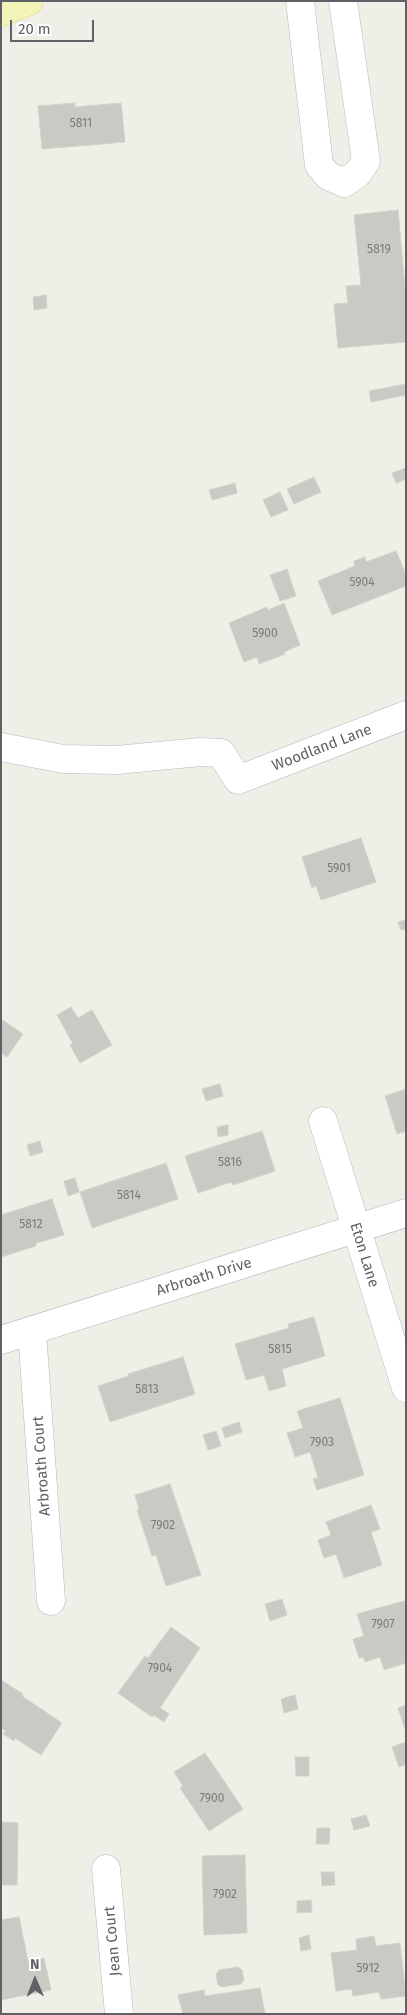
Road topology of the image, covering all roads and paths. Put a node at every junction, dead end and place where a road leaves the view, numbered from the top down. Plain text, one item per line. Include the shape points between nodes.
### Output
1 (29, 1) edge
2 (300, 1) edge
3 (343, 1) edge
4 (1, 12) edge
5 (406, 716) edge
6 (1, 747) edge
7 (323, 1120) dead end
8 (406, 1214) edge
9 (356, 1230) junction
10 (32, 1331) junction
11 (1, 1340) edge
12 (406, 1388) edge
13 (51, 1601) dead end
14 (106, 1869) dead end
15 (119, 2014) edge

1 - 4 main road
2 - 3 street via 319,165 328,176 344,183 358,174 366,161
5 - 6 street, Woodland Lane via 238,780 221,753 117,760 63,759
7 - 9 street, Eton Lane
8 - 9 street, Arbroath Drive
9 - 10 street, Arbroath Drive
9 - 12 street, Eton Lane
10 - 11 street, Arbroath Drive
10 - 13 street, Arbroath Court
14 - 15 street, Jean Court

